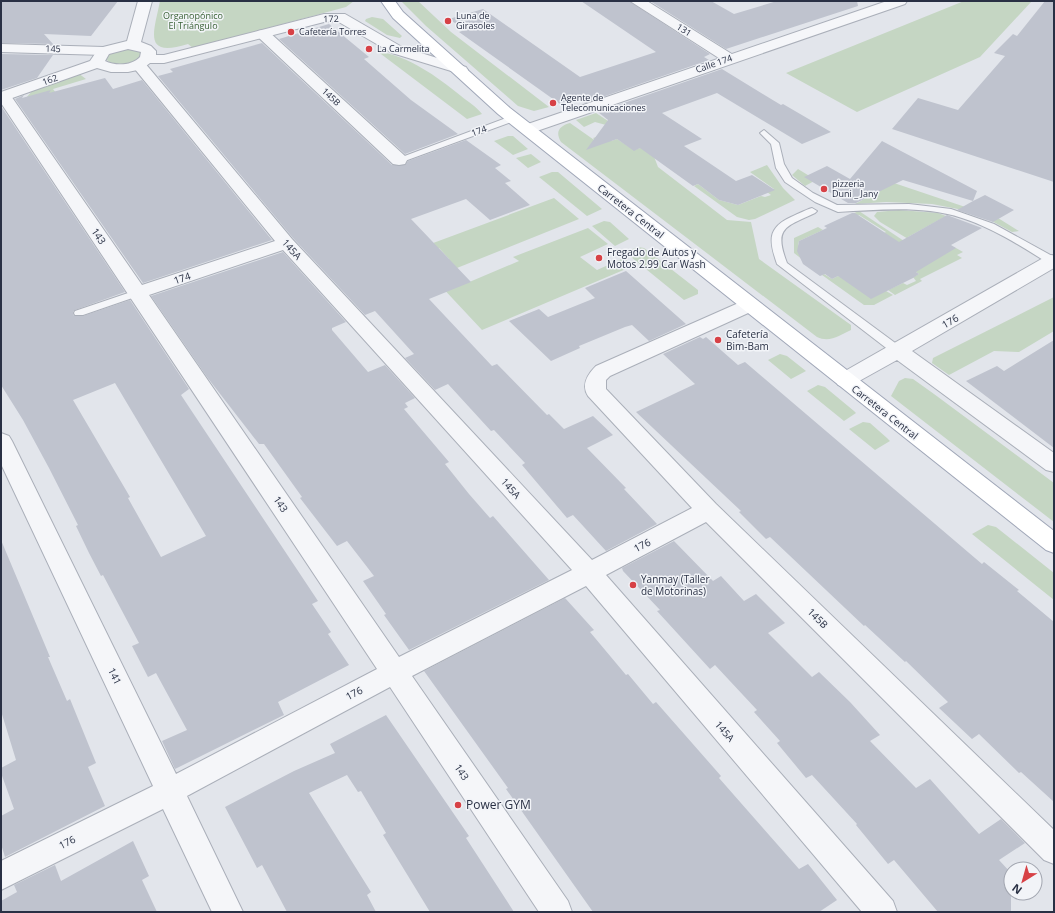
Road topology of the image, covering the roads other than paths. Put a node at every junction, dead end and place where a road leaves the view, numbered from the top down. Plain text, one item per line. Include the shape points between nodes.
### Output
1 (145, 1) edge
2 (388, 1) edge
3 (637, 1) edge
4 (895, 2) edge
5 (263, 34) junction
6 (132, 44) junction
7 (1, 48) edge
8 (102, 57) junction
9 (730, 59) junction
10 (143, 62) junction
11 (461, 70) junction
12 (2, 97) edge
13 (514, 118) junction
14 (528, 129) junction
15 (764, 133) dead end
16 (399, 160) joint
17 (812, 210) dead end
18 (286, 243) junction
19 (1053, 261) edge
20 (138, 293) junction
21 (750, 304) junction
22 (78, 313) dead end
23 (898, 351) junction
24 (845, 380) junction
25 (1, 441) edge
26 (1054, 464) edge
27 (708, 510) junction
28 (1054, 544) edge
29 (589, 573) junction
30 (395, 672) junction
31 (170, 791) junction
32 (1054, 850) edge
33 (1, 876) edge
34 (228, 912) edge
35 (557, 912) edge
36 (882, 912) edge

1 - 6 street
2 - 11 main road, Carretera Central via 398,15
3 - 9 street, 131
4 - 9 street, Calle 174
5 - 10 street, 172
5 - 11 street, 172 via 324,18 340,17 397,50
5 - 16 street, 145B
6 - 8 street via 118,46
6 - 10 street, 145A via 149,51
7 - 8 street, 145
8 - 10 street, 172 via 108,68 115,69
8 - 12 street, 162
9 - 14 street, Calle 174
10 - 18 street, 145A
11 - 13 main road, Carretera Central
12 - 20 street, 143
13 - 14 main road, Carretera Central
13 - 16 lane, 174
14 - 21 main road, Carretera Central
15 - 19 lane via 775,143 777,156 786,177 828,206 838,209 907,207 951,212 995,228
17 - 23 lane via 781,226 776,235 774,242 782,264
18 - 20 street, 174
18 - 29 street, 145A
19 - 23 street, 176
20 - 22 lane, 174
20 - 30 street, 143
21 - 24 main road, Carretera Central
21 - 27 street, 145B via 603,371 596,378 595,391
23 - 24 street, 176
23 - 26 street
24 - 28 main road, Carretera Central
25 - 31 street, 141
27 - 29 street, 176
27 - 32 street, 145B
29 - 30 street, 176
29 - 36 street, 145A
30 - 31 street, 176
30 - 35 street, 143
31 - 33 street, 176
31 - 34 street, 141

